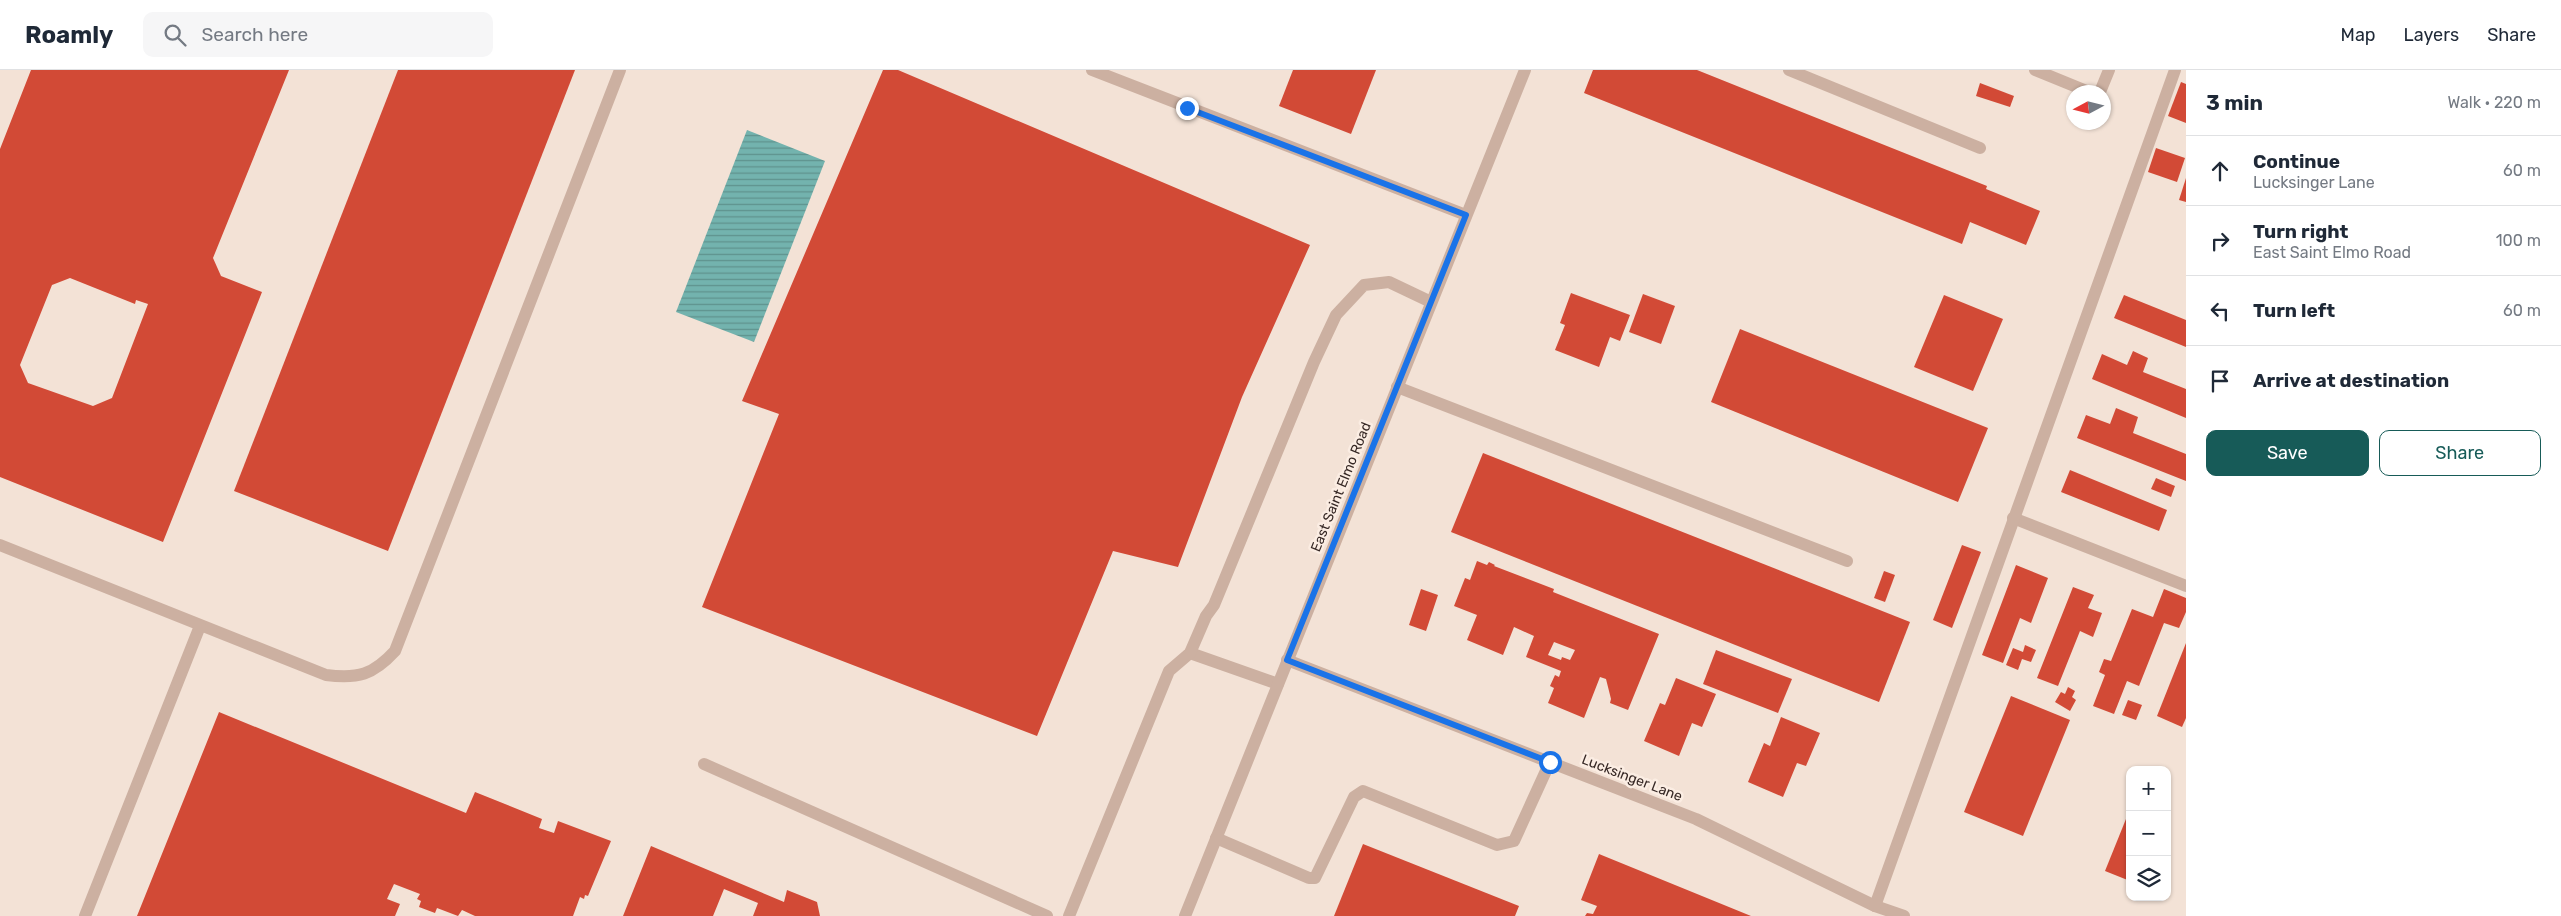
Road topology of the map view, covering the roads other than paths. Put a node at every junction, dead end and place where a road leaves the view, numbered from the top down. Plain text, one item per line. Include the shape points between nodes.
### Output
1 (620, 70) edge
2 (1092, 70) edge
3 (1525, 70) edge
4 (1789, 70) edge
5 (2035, 70) edge
6 (2110, 70) edge
7 (2175, 70) edge
8 (2072, 85) edge
9 (2103, 85) edge
10 (1980, 148) dead end
11 (1466, 215) junction
12 (1431, 302) junction
13 (1397, 387) junction
14 (2014, 518) junction
15 (0, 545) edge
16 (1847, 561) dead end
17 (2186, 586) edge
18 (200, 626) junction
19 (1190, 653) junction
20 (1287, 660) junction
21 (1278, 684) junction
22 (1550, 762) junction
23 (704, 764) dead end
24 (1216, 838) junction
25 (1875, 906) junction
26 (85, 916) edge
27 (1047, 916) edge
28 (1069, 916) edge
29 (1185, 916) edge
30 (1904, 916) edge

1 - 18 street via 395,651 368,674 348,678 326,675
2 - 11 street
3 - 11 street, East Saint Elmo Road
4 - 10 street
5 - 8 street
6 - 9 street
7 - 14 street
11 - 12 street, East Saint Elmo Road
12 - 13 street, East Saint Elmo Road
12 - 19 street via 1389,282 1364,285 1336,315 1214,605
13 - 16 street
13 - 20 street, East Saint Elmo Road
14 - 17 street
14 - 25 street
15 - 18 street
18 - 26 street
19 - 21 street
19 - 28 street via 1169,671
20 - 21 street, East Saint Elmo Road
20 - 22 street, Lucksinger Lane
21 - 24 street, East Saint Elmo Road
22 - 24 street via 1514,841 1506,844 1496,845 1363,792 1354,796 1315,878
22 - 25 street, Lucksinger Lane via 1696,819
23 - 27 street
24 - 29 street, East Saint Elmo Road
25 - 30 street, Lucksinger Lane

